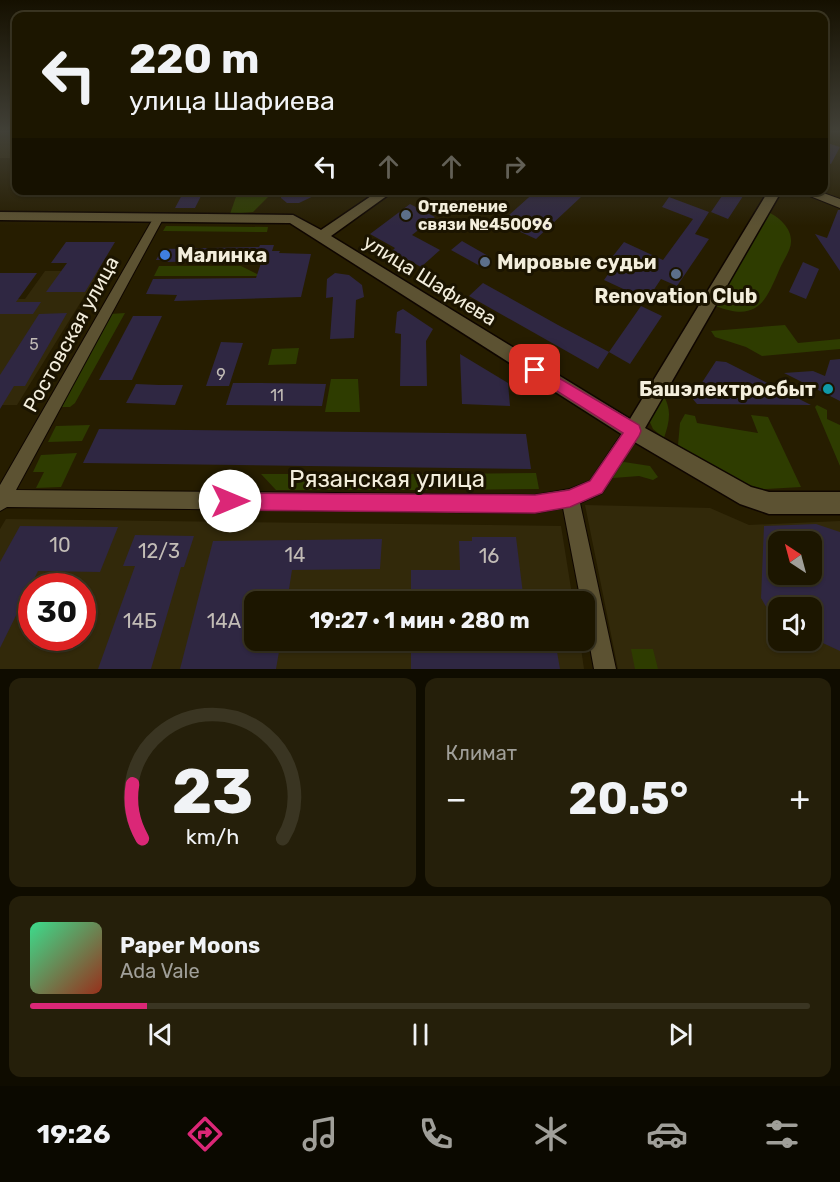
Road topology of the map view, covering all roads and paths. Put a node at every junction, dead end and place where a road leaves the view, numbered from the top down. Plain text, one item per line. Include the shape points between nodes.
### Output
1 (382, 195) edge
2 (773, 195) edge
3 (815, 195) edge
4 (840, 204) edge
5 (0, 216) edge
6 (159, 217) junction
7 (321, 237) junction
8 (633, 431) junction
9 (570, 498) junction
10 (1, 499) edge
11 (840, 503) edge
12 (605, 669) edge

1 - 7 street
2 - 8 street
3 - 4 main road
5 - 6 street, улица Шафиева
6 - 7 street, улица Шафиева via 293,219
6 - 10 street, Ростовская улица
7 - 8 street, улица Шафиева
8 - 9 street, Рязанская улица via 596,487
8 - 11 street, улица Шафиева via 747,497 769,503
9 - 10 street, Рязанская улица via 524,504
9 - 12 street

